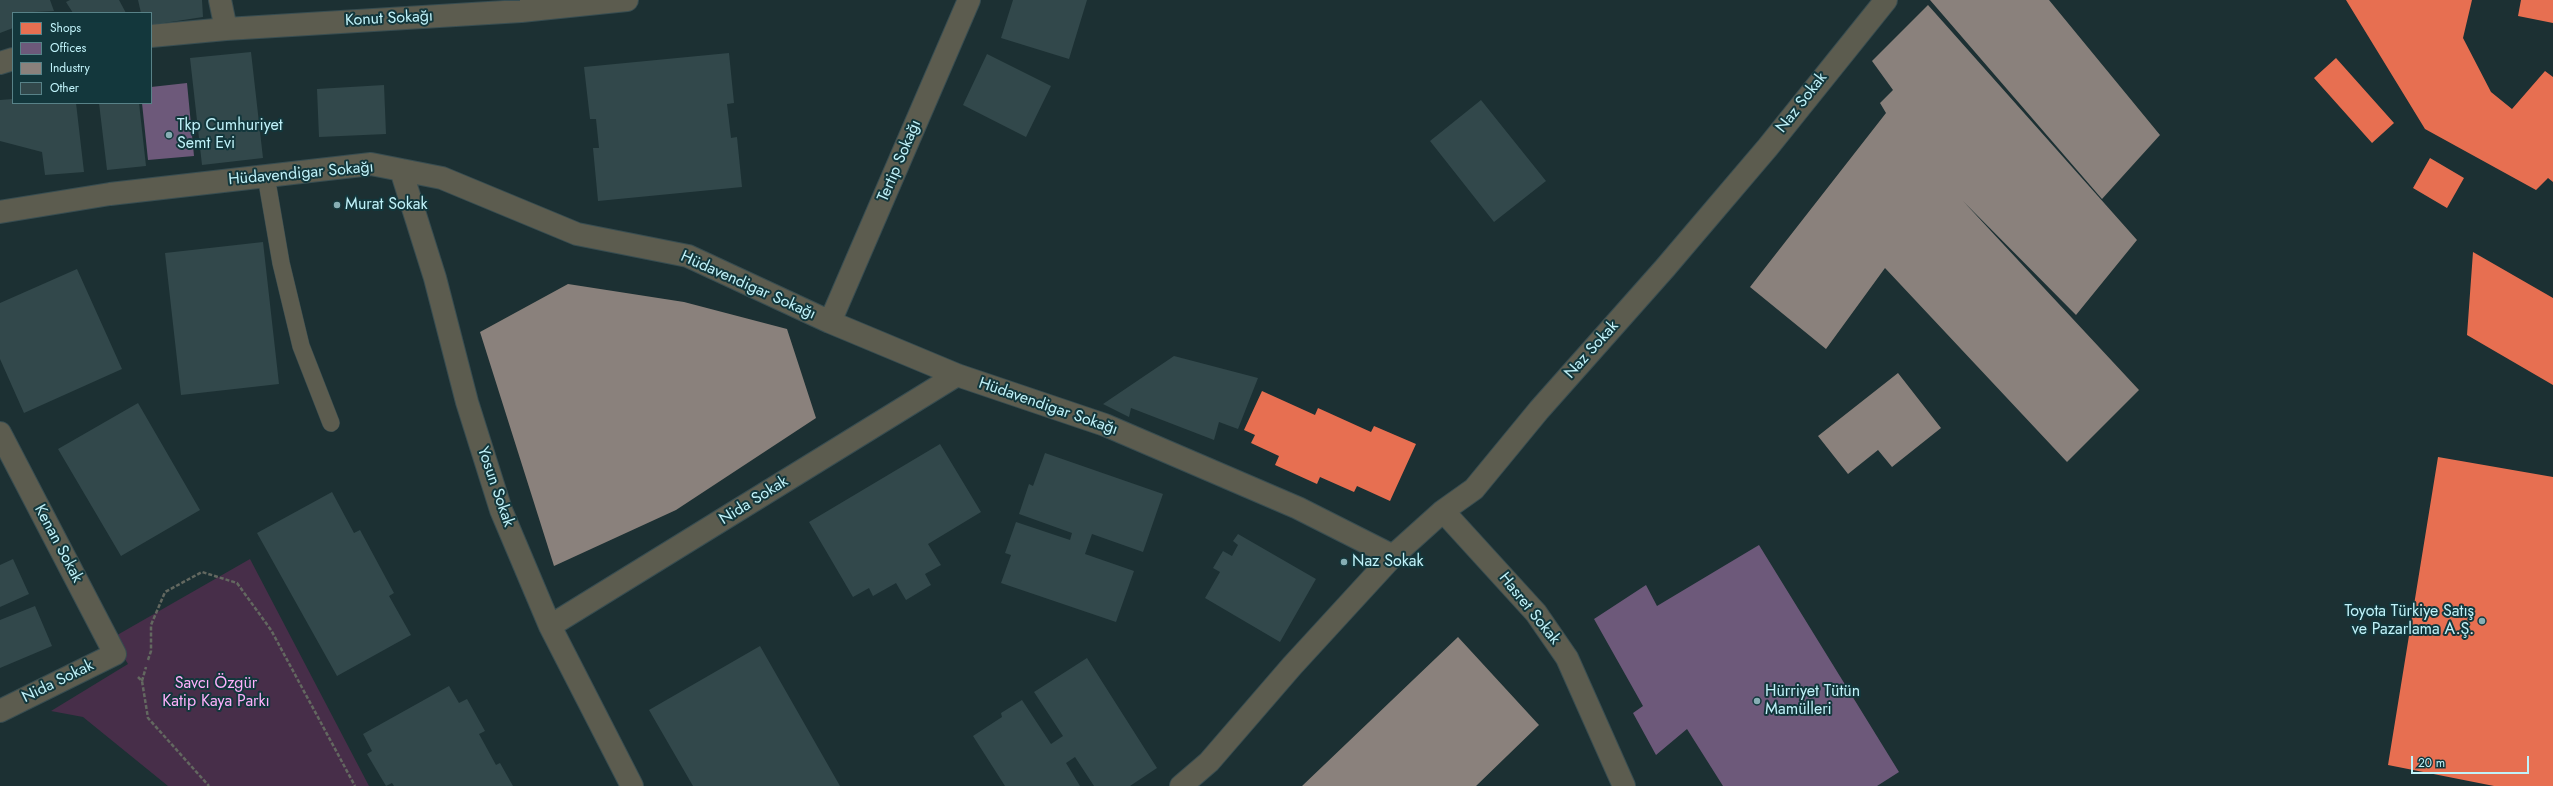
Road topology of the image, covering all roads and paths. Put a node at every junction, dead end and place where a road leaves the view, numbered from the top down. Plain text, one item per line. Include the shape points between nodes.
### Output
1 (220, 0) edge
2 (627, 0) edge
3 (970, 0) edge
4 (1886, 0) edge
5 (226, 29) junction
6 (152, 36) edge
7 (12, 59) edge
8 (0, 63) edge
9 (401, 170) junction
10 (266, 176) junction
11 (0, 212) edge
12 (830, 322) junction
13 (957, 375) junction
14 (331, 423) dead end
15 (0, 433) edge
16 (1443, 511) junction
17 (1393, 556) junction
18 (550, 626) junction
19 (115, 654) junction
20 (142, 681) junction
21 (0, 711) edge
22 (209, 786) edge
23 (355, 786) edge
24 (632, 786) edge
25 (1181, 786) edge
26 (1624, 786) edge

1 - 5 street
2 - 5 street, Konut Sokağı via 521,11
3 - 12 street, Tertip Sokağı
4 - 16 street, Naz Sokak via 1763,153 1665,268 1538,410 1474,489
5 - 6 street, Konut Sokağı
7 - 8 street
9 - 10 street, Hüdavendigar Sokağı via 371,164
9 - 12 street, Hüdavendigar Sokağı via 442,178 577,234 688,256
9 - 18 street, Yosun Sokak via 434,278 467,402 501,510
10 - 11 street, Hüdavendigar Sokağı via 110,194
10 - 14 lane via 281,263 301,346
12 - 13 street, Hüdavendigar Sokağı
13 - 17 street, Hüdavendigar Sokağı via 1105,426 1298,508
13 - 18 street, Nida Sokak
15 - 19 street, Kenan Sokak
16 - 17 street, Naz Sokak
16 - 26 street, Hasret Sokak via 1536,613 1567,658
17 - 25 street, Naz Sokak via 1292,666 1209,762
18 - 24 street, Yosun Sokak
19 - 20 path
19 - 21 street, Nida Sokak
20 - 22 path via 148,718
20 - 23 path via 151,651 151,624 165,592 202,572 237,582 271,630

